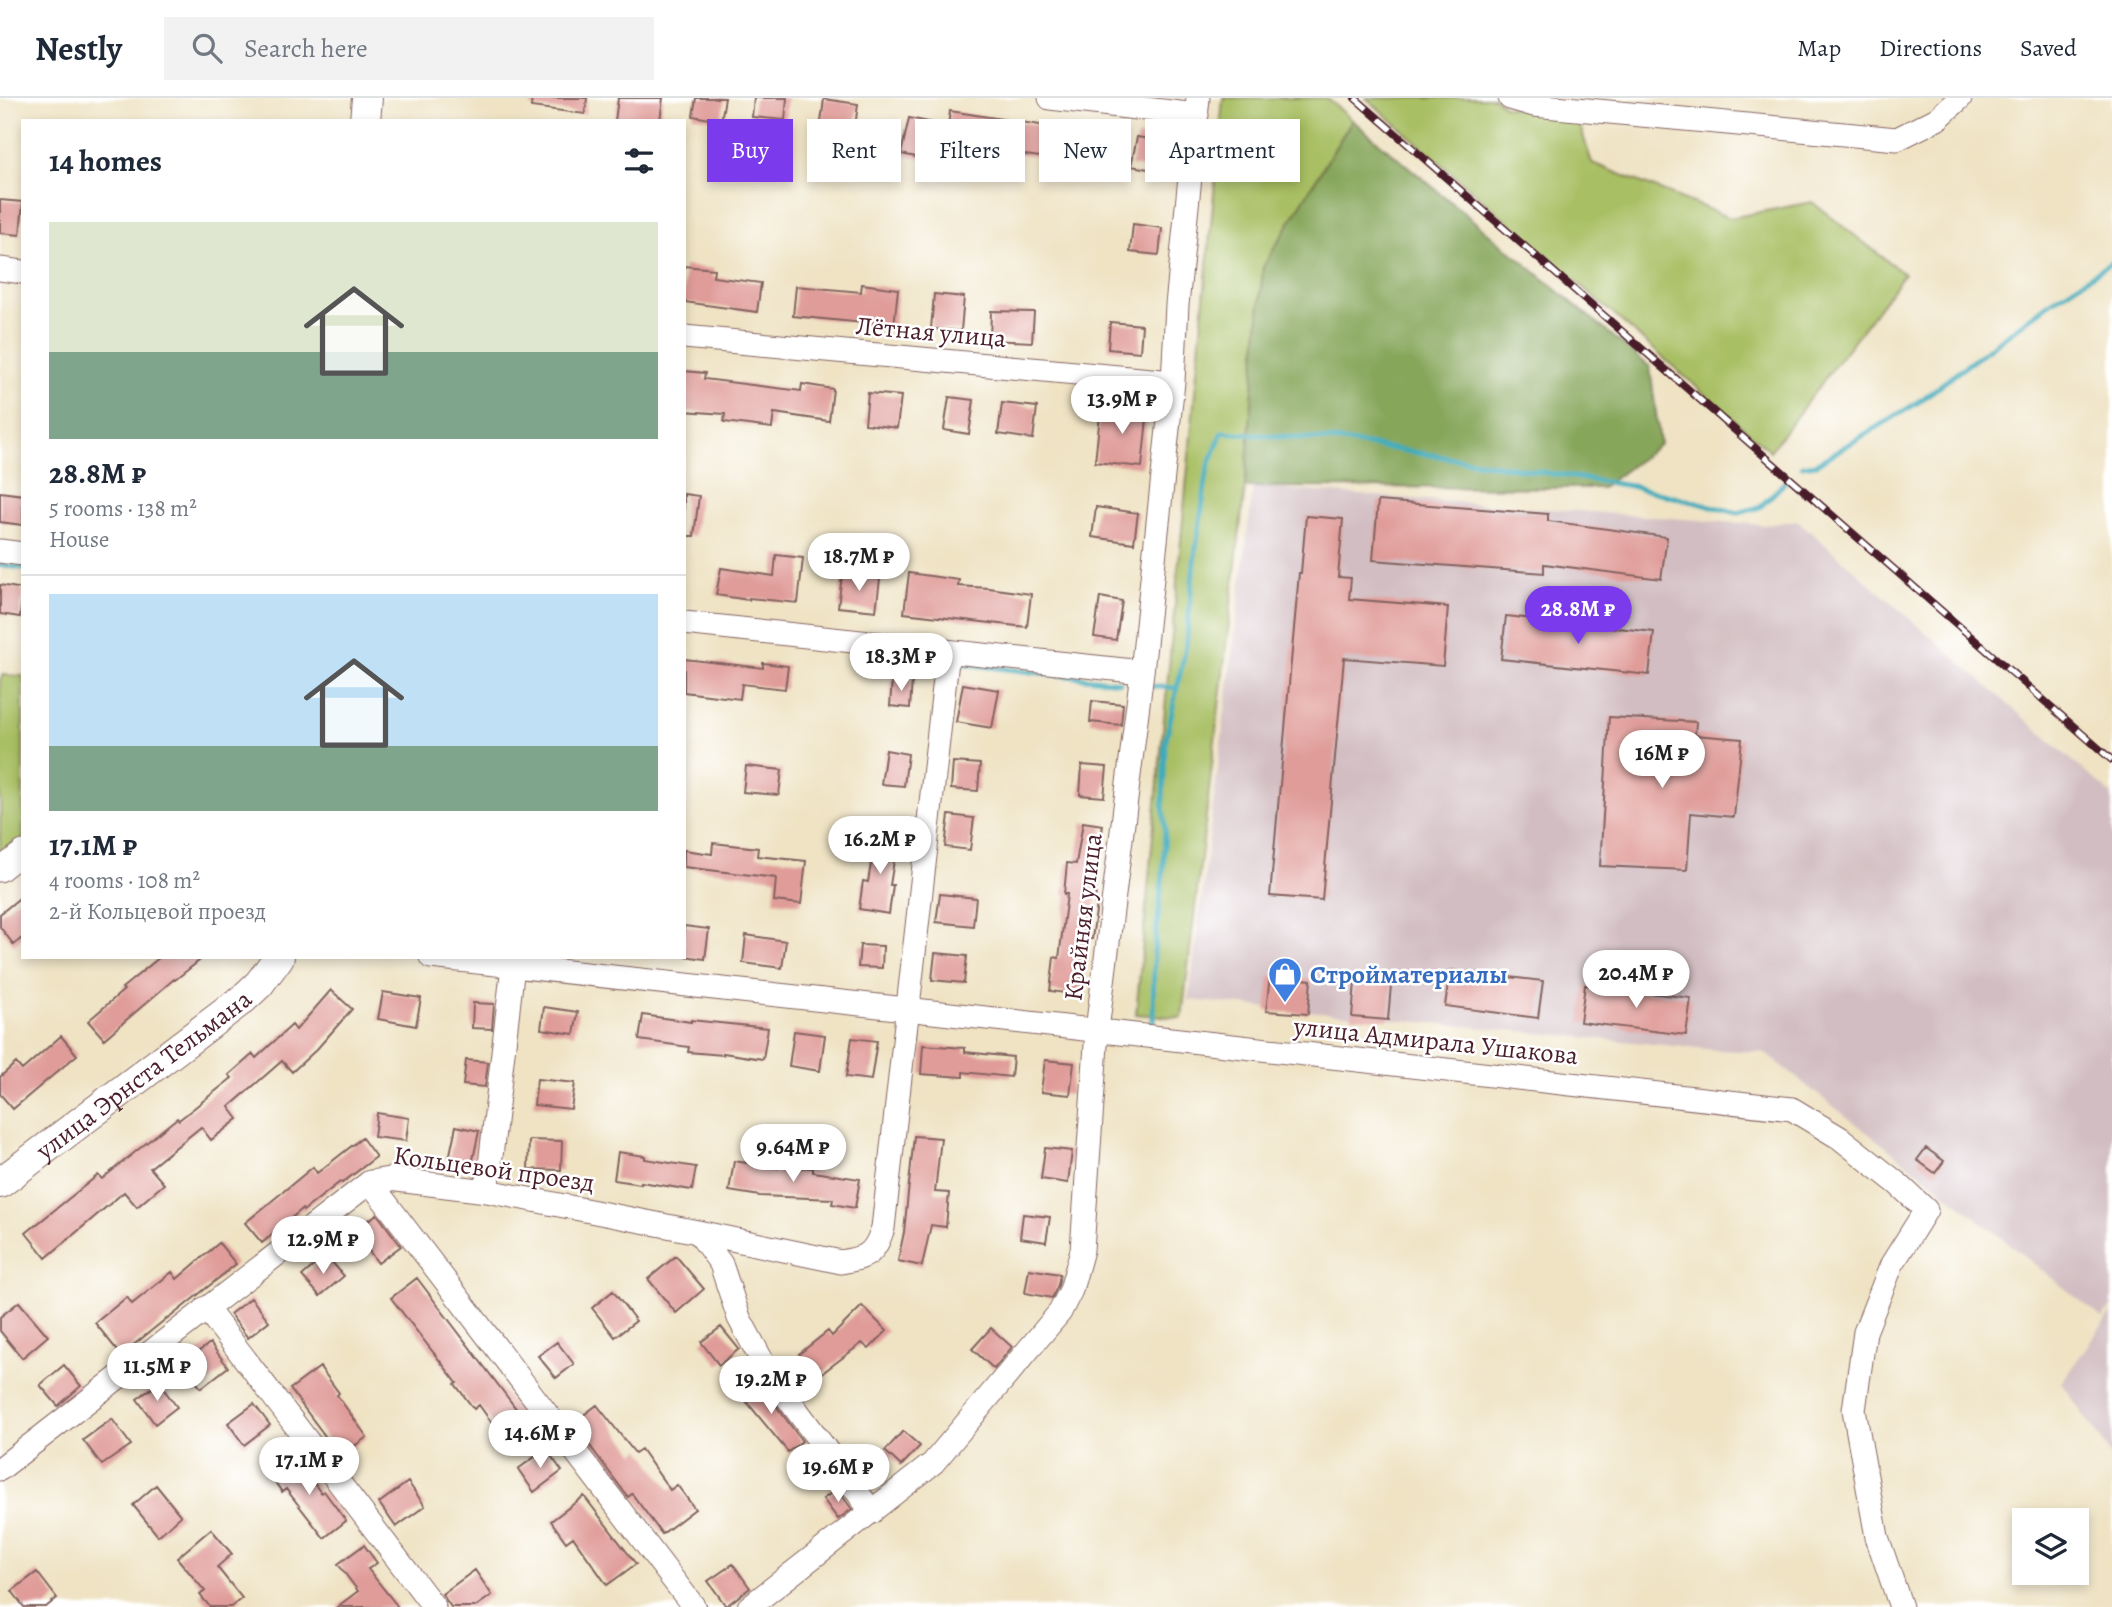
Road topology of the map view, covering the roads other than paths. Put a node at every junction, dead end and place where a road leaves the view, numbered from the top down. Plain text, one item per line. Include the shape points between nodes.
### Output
1 (367, 98) edge
2 (1049, 98) edge
3 (1510, 98) edge
4 (1960, 98) edge
5 (1197, 106) edge
6 (365, 119) edge
7 (0, 270) edge
8 (21, 272) edge
9 (686, 337) edge
10 (1173, 382) junction
11 (0, 551) edge
12 (21, 554) edge
13 (686, 623) edge
14 (948, 653) junction
15 (1142, 672) junction
16 (21, 854) edge
17 (0, 870) edge
18 (278, 959) edge
19 (464, 959) edge
20 (513, 962) edge
21 (906, 1009) junction
22 (1097, 1030) junction
23 (370, 1182) junction
24 (0, 1183) edge
25 (487, 1191) junction
26 (698, 1232) junction
27 (206, 1308) junction
28 (0, 1469) edge
29 (872, 1512) junction
30 (434, 1607) edge
31 (694, 1607) edge
32 (749, 1607) edge
33 (1901, 1607) edge

1 - 6 main road
2 - 5 street
3 - 4 street via 1534,105 1897,139 1937,119
5 - 10 street, Крайняя улица
7 - 8 street
9 - 10 street, Лётная улица
10 - 15 street, Крайняя улица
11 - 12 street
13 - 14 street
14 - 15 street
14 - 21 street
15 - 22 street, Крайняя улица
16 - 17 street
18 - 24 main road, улица Эрнста Тельмана via 243,999
19 - 20 street, улица Адмирала Ушакова
20 - 21 street, улица Адмирала Ушакова
20 - 25 street
21 - 22 street, улица Адмирала Ушакова
21 - 26 street, Кольцевой проезд via 883,1228 877,1245 863,1258 841,1262
22 - 29 street, Крайняя улица via 1082,1250 1071,1290 1060,1312 933,1463
22 - 33 street, улица Адмирала Ушакова via 1792,1109 1840,1138 1926,1210 1892,1264 1865,1332 1854,1410 1877,1537
23 - 25 street, Кольцевой проезд via 389,1179
23 - 27 street, Кольцевой проезд
23 - 31 street
25 - 26 street, Кольцевой проезд
26 - 29 street via 720,1264 739,1318 767,1370
27 - 28 street, Кольцевой проезд
27 - 30 street
29 - 32 street, Крайняя улица

